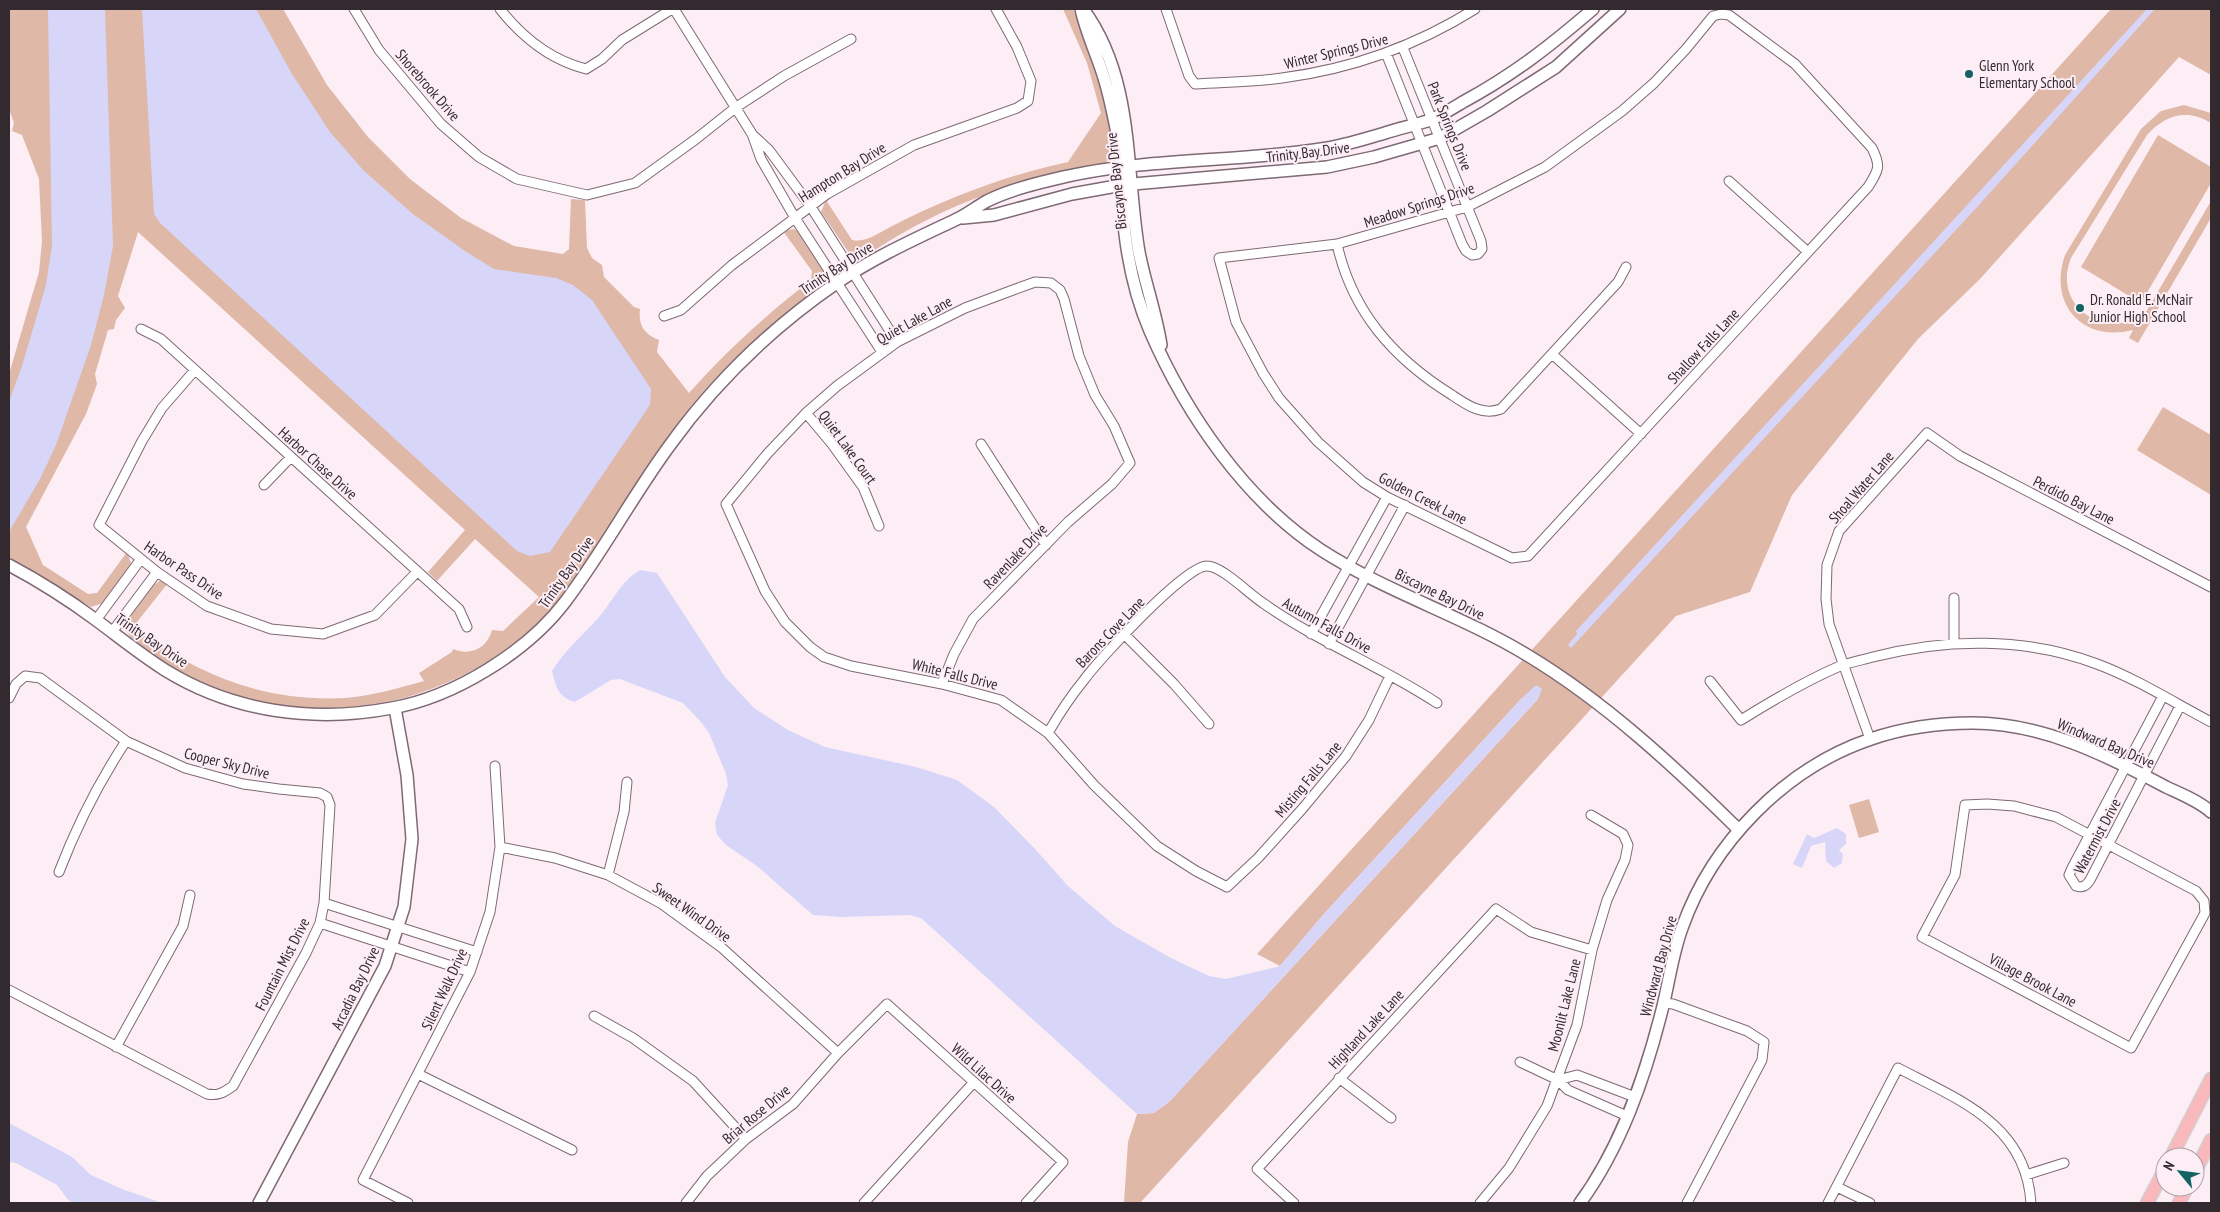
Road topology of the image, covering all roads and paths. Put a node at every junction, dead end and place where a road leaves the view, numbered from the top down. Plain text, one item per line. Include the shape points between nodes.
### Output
1 (354, 9) edge
2 (500, 9) edge
3 (673, 9) edge
4 (996, 9) edge
5 (1082, 9) edge
6 (1166, 9) edge
7 (1475, 9) edge
8 (1593, 9) edge
9 (1620, 9) edge
10 (851, 39) dead end
11 (1403, 48) junction
12 (1386, 54) junction
13 (735, 108) junction
14 (1432, 119) junction
15 (1415, 124) junction
16 (752, 134) junction
17 (1440, 138) junction
18 (1422, 143) junction
19 (1872, 148) joint
20 (1125, 167) junction
21 (1729, 182) dead end
22 (1127, 185) junction
23 (811, 207) junction
24 (1468, 207) junction
25 (1450, 212) junction
26 (795, 218) junction
27 (959, 219) junction
28 (1337, 244) junction
29 (1808, 252) junction
30 (1219, 258) joint
31 (1626, 267) dead end
32 (854, 272) junction
33 (838, 282) junction
34 (664, 316) dead end
35 (141, 329) dead end
36 (897, 342) junction
37 (882, 352) junction
38 (1552, 354) junction
39 (195, 370) junction
40 (806, 413) junction
41 (1927, 433) joint
42 (1640, 434) junction
43 (981, 444) dead end
44 (291, 457) junction
45 (1130, 463) joint
46 (264, 485) dead end
47 (1387, 497) junction
48 (726, 504) joint
49 (1405, 506) junction
50 (880, 526) dead end
51 (1046, 546) junction
52 (1528, 556) joint
53 (141, 559) junction
54 (9, 565) edge
55 (1208, 566) joint
56 (1349, 566) junction
57 (157, 572) junction
58 (417, 572) junction
59 (1367, 575) junction
60 (2211, 587) edge
61 (1954, 598) dead end
62 (96, 620) junction
63 (467, 627) dead end
64 (112, 632) junction
65 (1124, 634) junction
66 (1311, 634) junction
67 (1329, 644) junction
68 (1954, 644) junction
69 (1842, 665) junction
70 (1390, 676) junction
71 (1710, 681) dead end
72 (942, 684) junction
73 (2163, 696) junction
74 (9, 698) edge
75 (1436, 703) dead end
76 (2180, 706) junction
77 (395, 708) junction
78 (2211, 722) edge
79 (1209, 724) dead end
80 (1048, 733) junction
81 (1870, 739) junction
82 (126, 740) junction
83 (495, 766) dead end
84 (2126, 767) junction
85 (2144, 775) junction
86 (627, 782) dead end
87 (327, 797) joint
88 (2210, 809) edge
89 (1591, 815) dead end
90 (1739, 830) junction
91 (2090, 835) junction
92 (2108, 845) junction
93 (500, 847) junction
94 (60, 872) dead end
95 (608, 875) junction
96 (1227, 887) joint
97 (190, 895) dead end
98 (324, 903) junction
99 (320, 923) junction
100 (398, 926) junction
101 (392, 945) junction
102 (1592, 950) junction
103 (477, 952) junction
104 (470, 972) junction
105 (9, 990) edge
106 (1664, 1003) junction
107 (887, 1004) joint
108 (594, 1016) dead end
109 (116, 1047) junction
110 (838, 1053) junction
111 (1520, 1062) dead end
112 (418, 1074) junction
113 (1339, 1078) junction
114 (1558, 1080) junction
115 (2211, 1080) edge
116 (974, 1082) junction
117 (1635, 1098) junction
118 (1627, 1116) junction
119 (1391, 1118) dead end
120 (746, 1140) junction
121 (2211, 1140) edge
122 (2176, 1147) edge
123 (572, 1150) dead end
124 (2205, 1152) edge
125 (2064, 1163) dead end
126 (2026, 1175) junction
127 (1837, 1186) junction
128 (2155, 1188) edge
129 (259, 1203) edge
130 (408, 1203) edge
131 (686, 1203) edge
132 (864, 1203) edge
133 (1026, 1203) edge
134 (1294, 1203) edge
135 (1480, 1203) edge
136 (1580, 1203) edge
137 (1687, 1203) edge
138 (1828, 1203) edge
139 (1870, 1203) edge
140 (2031, 1203) edge
141 (2147, 1203) edge

1 - 13 street, Shorebrook Drive via 379,50 441,124 479,157 516,179 587,195 635,183
2 - 3 street via 537,46 565,64 586,70 622,40
3 - 13 street
4 - 23 street, Hampton Bay Drive via 1031,81 1028,101 1017,108 914,145 827,194
5 - 20 street, Biscayne Bay Drive via 1084,24 1104,76
6 - 12 street, Winter Springs Drive via 1189,76 1195,84 1283,78
7 - 11 street, Winter Springs Drive
8 - 14 street, Trinity Bay Drive via 1530,62
9 - 17 street, Trinity Bay Drive via 1556,66
10 - 13 street, Shorebrook Drive
11 - 12 street, Winter Springs Drive
11 - 14 street, Park Springs Drive
12 - 15 street, Park Springs Drive
13 - 16 street
14 - 15 street, Trinity Bay Drive
14 - 17 street, Park Springs Drive
15 - 18 street, Park Springs Drive
15 - 20 street, Trinity Bay Drive via 1323,149
16 - 23 street via 769,150
16 - 26 street via 761,160
17 - 18 street, Trinity Bay Drive
17 - 24 street, Park Springs Drive
18 - 22 street, Trinity Bay Drive via 1327,167
18 - 25 street, Park Springs Drive
19 - 24 street, Meadow Springs Drive via 1795,64 1729,15 1721,14 1713,16 1660,76 1622,112 1545,167
19 - 29 street, Shallow Falls Lane via 1879,162 1876,174 1868,187
20 - 22 street, Biscayne Bay Drive
20 - 27 street, Trinity Bay Drive via 1031,186 991,199
21 - 29 street
22 - 27 street, Trinity Bay Drive via 1072,194 994,215
22 - 56 street, Biscayne Bay Drive via 1125,234 1141,308 1196,418 1240,476 1295,531
23 - 26 street, Hampton Bay Drive
23 - 32 street
24 - 25 street, Meadow Springs Drive
24 - 25 street, Park Springs Drive via 1481,241 1482,248 1478,254 1466,251
25 - 28 street, Meadow Springs Drive
26 - 33 street
26 - 34 street, Hampton Bay Drive via 732,265 681,310
27 - 32 street, Trinity Bay Drive
28 - 30 street, Meadow Springs Drive
28 - 38 street via 1347,278 1378,331 1400,357 1430,382 1470,407 1485,412 1501,409
29 - 42 street, Shallow Falls Lane
30 - 47 street, Golden Creek Lane via 1236,322 1279,398 1341,464
31 - 38 street via 1618,282
32 - 33 street, Trinity Bay Drive
32 - 36 street
33 - 37 street
33 - 77 street, Trinity Bay Drive via 782,324 746,357 690,418 549,622 478,674 445,692
35 - 39 street, Harbor Chase Drive via 161,339
36 - 37 street, Quiet Lake Lane
36 - 45 street, Quiet Lake Lane via 981,302 1034,282 1052,283 1064,299 1079,356 1095,395 1114,426
37 - 40 street, Quiet Lake Lane
38 - 42 street
39 - 44 street, Harbor Chase Drive
39 - 53 street, Harbor Pass Drive via 162,408 99,526
40 - 48 street, Quiet Lake Court
40 - 50 street, Quiet Lake Court via 863,487
41 - 60 street, Perdido Bay Lane via 1960,456
41 - 69 street, Shoal Water Lane via 1839,531 1828,565 1826,599 1829,624
42 - 52 street, Shallow Falls Lane
43 - 51 street
44 - 46 street
44 - 58 street, Harbor Chase Drive
45 - 51 street, Ravenlake Drive
47 - 49 street, Golden Creek Lane
47 - 56 street
48 - 72 street, White Falls Drive via 765,591 785,622 810,647 824,657 851,666
49 - 52 street, Golden Creek Lane via 1512,558
49 - 59 street
51 - 72 street, Ravenlake Drive via 973,619
53 - 57 street, Harbor Pass Drive
53 - 62 street
54 - 62 street, Trinity Bay Drive
55 - 65 street, Barons Cove Lane via 1192,570
55 - 66 street, Autumn Falls Drive via 1221,570 1262,603
56 - 59 street, Biscayne Bay Drive
56 - 66 street
57 - 58 street, Harbor Pass Drive via 207,606 271,629 323,634 375,614
57 - 64 street
58 - 63 street, Harbor Chase Drive via 459,609
59 - 67 street
59 - 90 street, Biscayne Bay Drive via 1498,639 1561,677 1621,724
61 - 68 street
62 - 64 street, Trinity Bay Drive
64 - 77 street, Trinity Bay Drive via 190,684 258,708 331,715
65 - 79 street
65 - 80 street, Barons Cove Lane via 1085,678
66 - 67 street, Autumn Falls Drive
67 - 70 street, Autumn Falls Drive
68 - 69 street via 1923,646
68 - 73 street via 2001,644 2055,653 2122,674
69 - 71 street via 1786,692 1741,720
69 - 81 street, Shoal Water Lane
70 - 75 street, Autumn Falls Drive
70 - 96 street, Misting Falls Lane via 1369,720 1346,756 1258,858
72 - 80 street, White Falls Drive via 1000,700
73 - 76 street
73 - 84 street, Watermist Drive
74 - 82 street, Cooper Sky Drive via 16,684 25,676 40,678
76 - 78 street
76 - 85 street, Watermist Drive
77 - 100 street, Arcadia Bay Drive via 407,775 412,839 404,907
80 - 96 street, White Falls Drive via 1094,785 1157,846
81 - 84 street, Windward Bay Drive via 1938,725 2002,725 2062,738
81 - 90 street, Windward Bay Drive via 1806,772 1762,806
82 - 87 street, Cooper Sky Drive via 185,768 243,784 320,793
82 - 94 street via 76,829
83 - 93 street, Silent Walk Drive
84 - 85 street, Windward Bay Drive
84 - 91 street, Watermist Drive
85 - 88 street, Windward Bay Drive
85 - 92 street, Watermist Drive
86 - 95 street via 624,812
87 - 98 street, Fountain Mist Drive via 330,820
89 - 102 street, Moonlit Lake Lane via 1624,834 1628,845
90 - 106 street, Windward Bay Drive via 1710,869 1689,910 1676,944
91 - 92 street
91 - 92 street, Watermist Drive via 2070,875 2076,886 2086,886
91 - 92 street, Village Brook Lane via 2037,811 2014,806 1965,805 1954,875 1922,937 2131,1048 2205,913 2204,901 2196,891
93 - 95 street, Sweet Wind Drive via 555,858
93 - 103 street, Silent Walk Drive via 490,912
95 - 110 street, Sweet Wind Drive via 662,904 721,947
97 - 109 street via 184,926
98 - 99 street, Fountain Mist Drive
98 - 100 street
99 - 101 street
99 - 109 street, Fountain Mist Drive via 233,1086 217,1096 194,1088
100 - 101 street, Arcadia Bay Drive
100 - 103 street
101 - 104 street
101 - 129 street, Arcadia Bay Drive via 385,966
102 - 113 street, Highland Lake Lane via 1531,932 1496,909
102 - 114 street, Moonlit Lake Lane via 1577,1025
103 - 104 street, Silent Walk Drive
104 - 112 street, Silent Walk Drive
105 - 109 street
106 - 117 street, Windward Bay Drive
106 - 137 street via 1747,1030 1764,1042 1762,1060
107 - 110 street, Briar Rose Drive
107 - 116 street, Wild Lilac Drive
108 - 120 street via 633,1038 693,1082
110 - 120 street, Briar Rose Drive via 794,1104
111 - 114 street
112 - 123 street
112 - 130 street, Silent Walk Drive via 363,1180
113 - 119 street
113 - 134 street, Highland Lake Lane via 1257,1169
114 - 117 street via 1577,1075
114 - 118 street via 1568,1090
114 - 135 street, Moonlit Lake Lane via 1547,1106 1509,1168
115 - 122 main road
116 - 132 street
116 - 133 street, Wild Lilac Drive via 1063,1162
117 - 118 street, Windward Bay Drive
118 - 136 street, Windward Bay Drive via 1592,1188
120 - 131 street, Briar Rose Drive via 707,1176
121 - 124 main road
125 - 126 street
126 - 127 street via 2011,1143 1987,1118 1898,1068
126 - 140 street
127 - 138 street
127 - 139 street
128 - 141 main road

